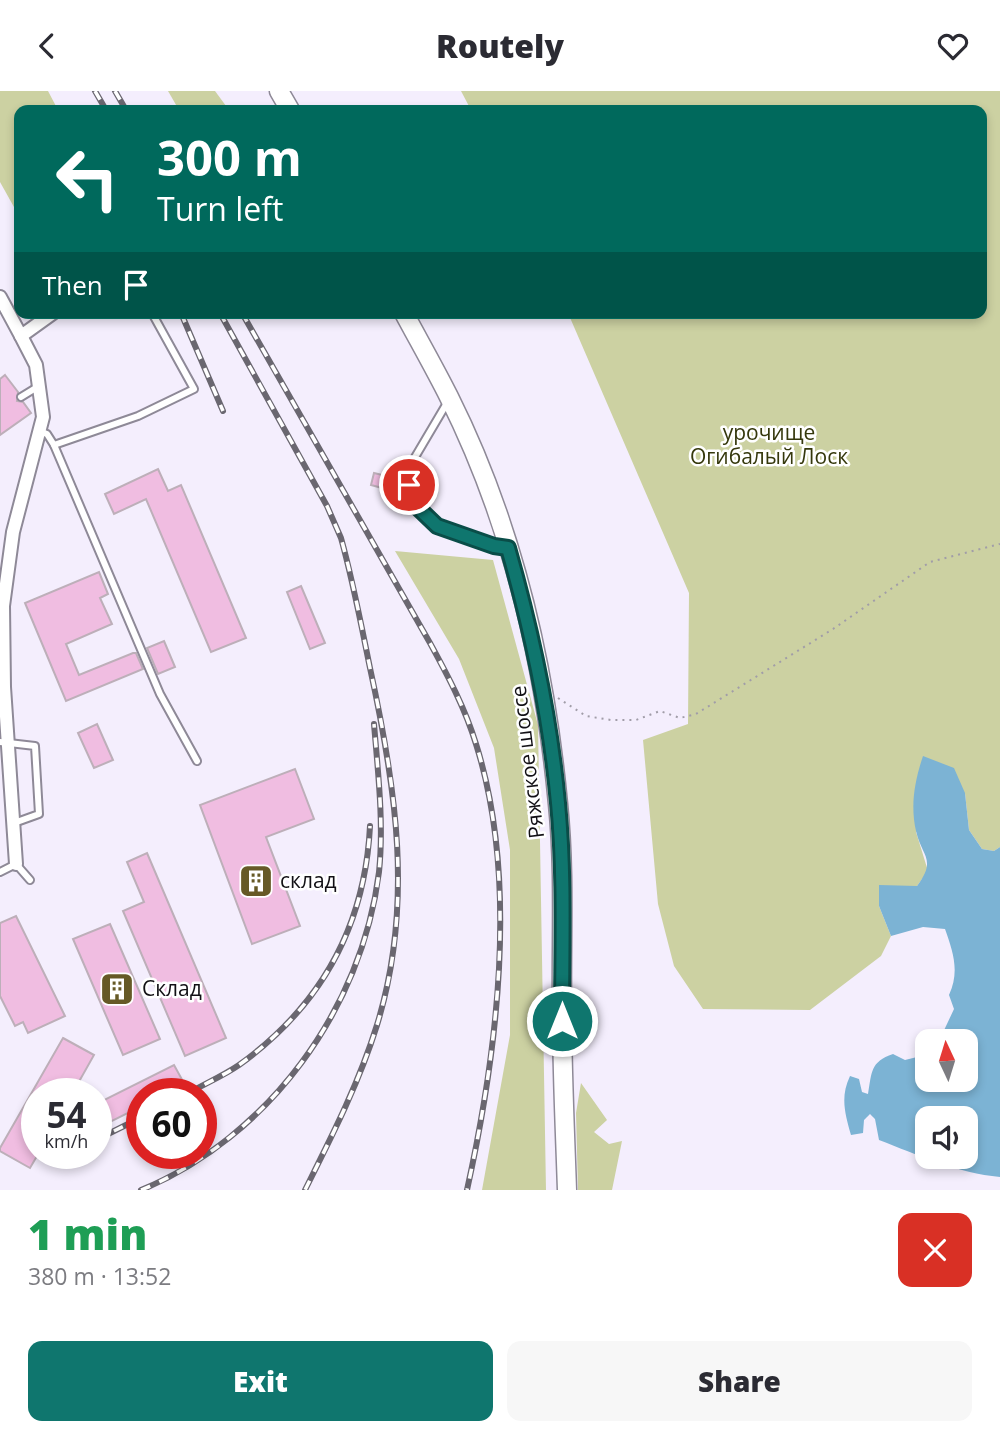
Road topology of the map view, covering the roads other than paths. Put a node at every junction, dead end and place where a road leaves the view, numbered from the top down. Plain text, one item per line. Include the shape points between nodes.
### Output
1 (0, 297) edge
2 (45, 319) edge
3 (155, 319) edge
4 (407, 319) edge
5 (21, 336) junction
6 (39, 386) junction
7 (20, 397) dead end
8 (450, 398) junction
9 (40, 431) junction
10 (54, 445) junction
11 (508, 548) junction
12 (3, 742) edge
13 (197, 761) dead end
14 (13, 824) junction
15 (16, 864) junction
16 (0, 873) edge
17 (30, 880) dead end
18 (568, 1190) edge

1 - 5 street
2 - 5 street
3 - 10 lane via 194,390 138,416
4 - 8 main road, Ряжское шоссе
5 - 6 street via 36,365
6 - 7 lane
6 - 9 street
8 - 11 main road, Ряжское шоссе
8 - 11 lane via 408,469 411,501 437,526
9 - 10 lane
9 - 12 street via 13,532 3,606
10 - 13 lane via 160,694
11 - 18 main road, Ряжское шоссе via 543,688 556,782
12 - 14 street
12 - 14 lane via 35,746 39,814
14 - 15 street
15 - 16 lane
15 - 17 lane

